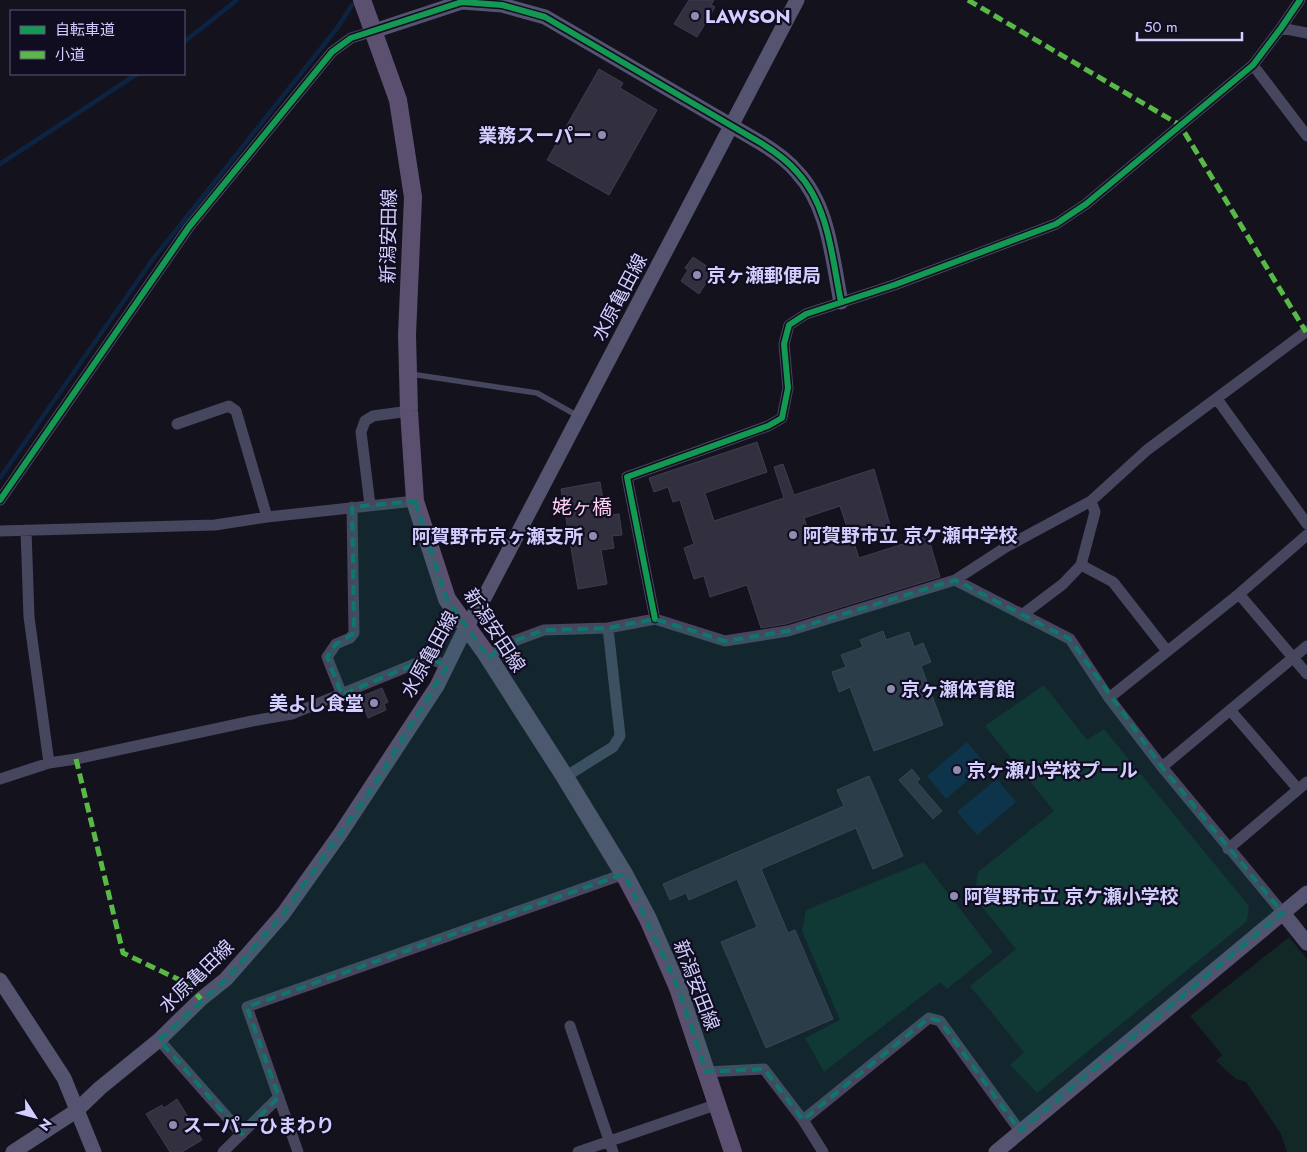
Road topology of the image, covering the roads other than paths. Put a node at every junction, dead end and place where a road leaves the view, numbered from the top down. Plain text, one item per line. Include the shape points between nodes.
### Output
1 (362, 0) edge
2 (798, 0) edge
3 (1300, 0) edge
4 (462, 1) edge
5 (1281, 28) junction
6 (374, 31) junction
7 (1307, 33) edge
8 (1253, 65) junction
9 (731, 126) junction
10 (1307, 136) edge
11 (841, 302) junction
12 (1307, 331) edge
13 (408, 374) junction
14 (1217, 399) junction
15 (409, 411) junction
16 (578, 416) junction
17 (177, 424) dead end
18 (0, 500) edge
19 (415, 501) junction
20 (1091, 501) junction
21 (370, 505) junction
22 (352, 507) junction
23 (267, 517) junction
24 (1307, 524) edge
25 (26, 530) junction
26 (0, 531) edge
27 (1307, 535) edge
28 (1081, 565) junction
29 (955, 580) junction
30 (1239, 594) junction
31 (1022, 615) junction
32 (655, 619) junction
33 (466, 627) junction
34 (608, 628) junction
35 (1307, 646) edge
36 (1167, 652) junction
37 (488, 658) junction
38 (1293, 658) junction
39 (447, 666) junction
40 (1307, 674) edge
41 (342, 695) junction
42 (1109, 698) junction
43 (1230, 710) junction
44 (49, 763) junction
45 (1162, 767) junction
46 (565, 777) junction
47 (0, 778) edge
48 (1303, 785) edge
49 (1228, 848) junction
50 (624, 874) junction
51 (1307, 893) edge
52 (1283, 913) junction
53 (1307, 943) edge
54 (0, 980) edge
55 (570, 1026) dead end
56 (159, 1040) junction
57 (706, 1072) junction
58 (278, 1097) junction
59 (718, 1104) junction
60 (76, 1111) junction
61 (803, 1120) junction
62 (1020, 1131) junction
63 (242, 1134) junction
64 (611, 1147) edge
65 (13, 1152) edge
66 (94, 1152) edge
67 (223, 1152) edge
68 (298, 1152) edge
69 (578, 1152) edge
70 (733, 1152) edge
71 (823, 1152) edge
72 (996, 1152) edge

1 - 6 main road, 新潟安田線
2 - 9 main road, 水原亀田線
3 - 5 street
4 - 6 main road
4 - 9 main road via 502,5 544,16
5 - 7 street
5 - 8 street
6 - 13 main road, 新潟安田線 via 398,100 413,197
6 - 18 street via 351,38 332,52 189,227
8 - 10 street
8 - 11 street via 1086,204 1056,224
9 - 11 main road via 781,157 810,188 825,225
9 - 16 main road, 水原亀田線
11 - 32 street via 806,314 789,325 784,344 788,388 782,418 627,477
12 - 14 street
13 - 15 main road, 新潟安田線
13 - 16 lane via 537,393
14 - 20 street via 1148,450
14 - 24 street
15 - 19 main road, 新潟安田線
15 - 21 street via 373,416 366,421 361,432
16 - 33 main road, 水原亀田線
17 - 23 street via 229,406 236,411
19 - 21 street
19 - 33 main road, 新潟安田線 via 447,599
20 - 28 street via 1095,512
20 - 29 street via 1006,547
21 - 22 street
22 - 23 street
22 - 41 street via 354,633 336,644 327,658
23 - 25 street via 216,525
25 - 26 street
25 - 44 street via 29,617
27 - 30 street
28 - 31 street via 1063,584
28 - 36 street via 1113,582
29 - 31 street
29 - 32 street via 788,631 725,641
30 - 36 street
30 - 38 street
31 - 42 street via 1070,639
32 - 34 street
33 - 37 main road, 新潟安田線
33 - 39 main road, 水原亀田線
34 - 37 street via 544,630 503,645
34 - 46 street via 620,736 613,747
35 - 38 street
36 - 42 street
37 - 46 main road, 新潟安田線
38 - 40 street
38 - 43 street
39 - 41 street via 429,658
39 - 56 main road, 水原亀田線 via 374,785 283,914 226,979
41 - 44 street via 292,714
42 - 45 street
43 - 45 street
43 - 48 street
44 - 47 street
45 - 49 street
46 - 50 main road, 新潟安田線
48 - 49 street
49 - 52 street
50 - 57 main road, 新潟安田線 via 678,988
50 - 58 street via 247,1007
51 - 52 main road
52 - 53 main road
52 - 62 main road
54 - 60 main road via 64,1078
55 - 64 street
56 - 60 main road, 水原亀田線
56 - 63 street
57 - 59 main road, 新潟安田線
57 - 61 street via 764,1069
58 - 63 street
58 - 68 street
59 - 64 street
59 - 70 main road, 新潟安田線
60 - 65 main road, 水原亀田線
60 - 66 main road
61 - 62 street via 929,1018 940,1021
61 - 71 street
62 - 72 main road
63 - 67 street
64 - 69 street

